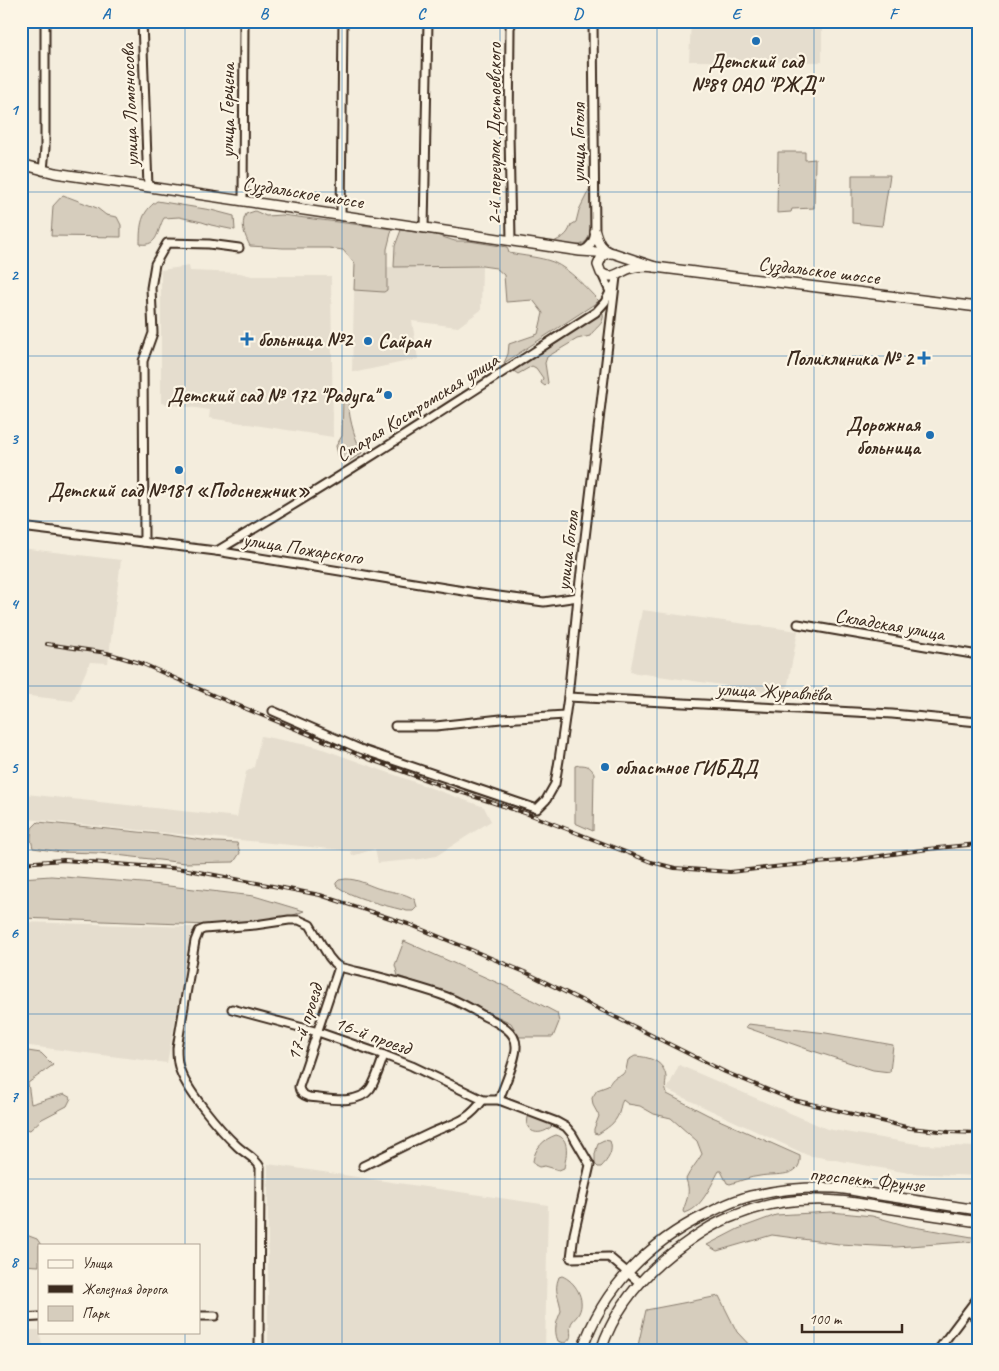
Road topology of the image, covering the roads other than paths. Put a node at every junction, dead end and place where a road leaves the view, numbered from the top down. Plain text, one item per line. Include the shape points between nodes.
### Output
1 (45, 21) edge
2 (142, 21) edge
3 (244, 21) edge
4 (343, 21) edge
5 (428, 21) edge
6 (593, 21) edge
7 (512, 25) edge
8 (21, 164) edge
9 (43, 171) junction
10 (148, 187) junction
11 (243, 200) junction
12 (341, 216) junction
13 (424, 228) junction
14 (595, 232) junction
15 (511, 240) junction
16 (239, 248) dead end
17 (581, 251) junction
18 (597, 252) junction
19 (611, 253) junction
20 (655, 267) junction
21 (600, 270) junction
22 (618, 275) junction
23 (610, 293) junction
24 (613, 304) junction
25 (978, 307) edge
26 (21, 527) edge
27 (144, 542) junction
28 (216, 551) junction
29 (578, 597) junction
30 (798, 624) dead end
31 (978, 655) edge
32 (568, 697) junction
33 (273, 711) dead end
34 (565, 715) junction
35 (978, 722) edge
36 (395, 726) dead end
37 (339, 967) junction
38 (232, 1009) dead end
39 (318, 1032) junction
40 (384, 1056) junction
41 (483, 1100) junction
42 (499, 1100) junction
43 (364, 1166) dead end
44 (978, 1210) edge
45 (978, 1222) edge
46 (627, 1272) junction
47 (640, 1283) junction
48 (978, 1297) edge
49 (968, 1311) junction
50 (200, 1316) edge
51 (215, 1316) dead end
52 (38, 1317) edge
53 (21, 1318) edge
54 (978, 1320) edge
55 (259, 1350) edge
56 (582, 1350) edge
57 (601, 1350) edge
58 (938, 1350) edge

1 - 9 street
2 - 10 street, улица Ломоносова
3 - 11 street, улица Герцена
4 - 12 street
5 - 13 street
6 - 14 street, улица Гоголя
7 - 15 street, 2-й переулок Достоевского
8 - 9 main road, Суздальское шоссе
9 - 10 main road, Суздальское шоссе
10 - 11 main road, Суздальское шоссе
11 - 12 main road, Суздальское шоссе
12 - 13 main road, Суздальское шоссе
13 - 15 main road, Суздальское шоссе
14 - 17 street via 591,244
14 - 18 street, улица Гоголя
14 - 19 main road via 600,245
15 - 17 main road, Суздальское шоссе
16 - 27 street via 167,243 155,264 151,288 153,334 143,360
17 - 18 main road, Суздальское шоссе
17 - 21 main road, Суздальское шоссе
18 - 19 main road, Суздальское шоссе
18 - 21 street, улица Гоголя
19 - 20 main road, Суздальское шоссе
19 - 21 main road via 602,256
19 - 22 main road via 622,263
20 - 22 main road, Суздальское шоссе via 636,267
20 - 25 main road, Суздальское шоссе
21 - 22 main road via 610,277
21 - 23 street, улица Гоголя
22 - 23 street, Старая Костромская улица
22 - 24 street, улица Гоголя
23 - 24 street, улица Гоголя
23 - 28 street, Старая Костромская улица via 596,312
24 - 29 street, улица Гоголя
26 - 27 street, улица Пожарского
27 - 28 street, улица Пожарского
28 - 29 street, улица Пожарского via 544,602
29 - 32 street, улица Гоголя
30 - 31 street, Складская улица
32 - 34 street, улица Гоголя
32 - 35 street, улица Журавлёва via 892,714
33 - 34 street, улица Гоголя via 360,749 537,810 554,784
34 - 36 street via 436,726
37 - 39 street, 17-й проезд
37 - 42 street via 448,997 505,1028 513,1036 516,1046
37 - 55 street via 329,957 310,925 299,920 204,929 199,931 195,941 177,1059 186,1083 206,1110 228,1138 260,1167
38 - 39 street, 16-й проезд
39 - 40 street, 16-й проезд
39 - 40 street, 17-й проезд via 299,1087 309,1097 352,1099 366,1093
40 - 41 street, 16-й проезд
41 - 42 street, 16-й проезд
41 - 43 street via 460,1122
42 - 46 street via 556,1122 572,1134 590,1168 571,1258 609,1258
44 - 46 main road, проспект Фрунзе via 836,1188 794,1188 725,1204 664,1239
45 - 47 main road, проспект Фрунзе via 840,1201 810,1200 768,1205 732,1216 696,1235
46 - 47 street
46 - 56 main road, проспект Фрунзе via 595,1319
47 - 57 main road, проспект Фрунзе via 620,1309
48 - 49 street
49 - 54 street
49 - 58 street
50 - 51 street
52 - 53 street

